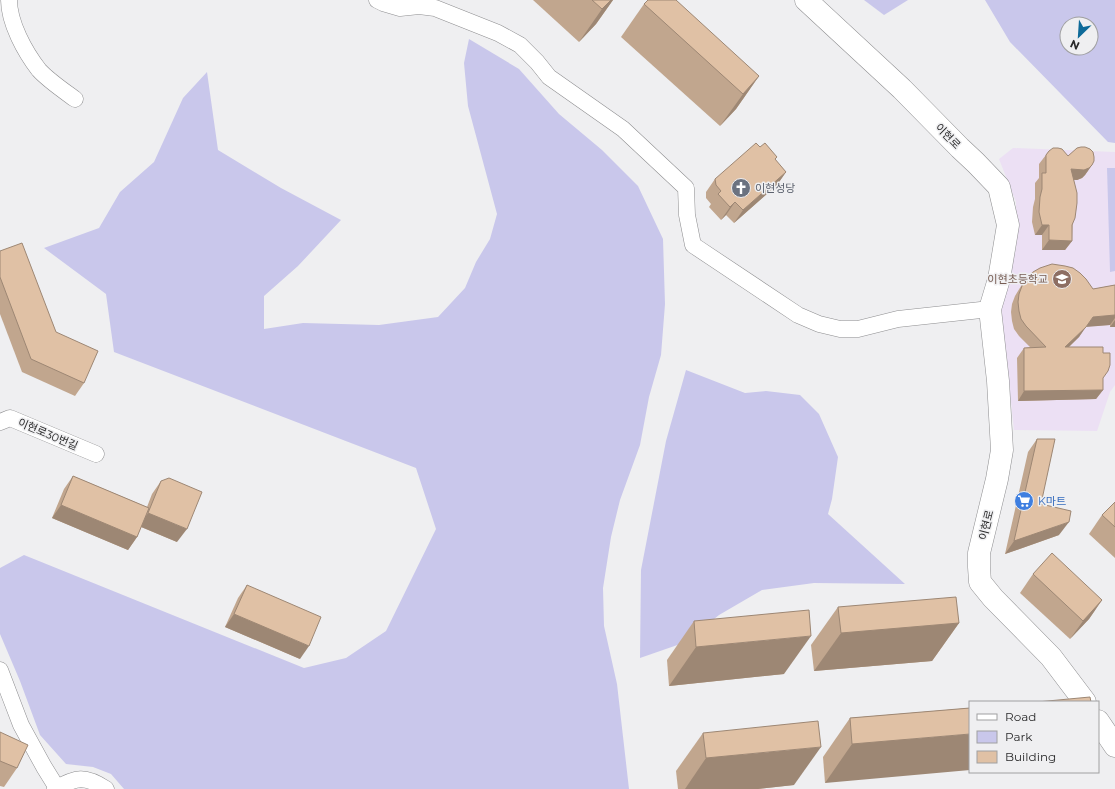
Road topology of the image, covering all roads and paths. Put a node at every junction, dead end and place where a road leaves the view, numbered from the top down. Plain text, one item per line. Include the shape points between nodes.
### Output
1 (9, 0) edge
2 (377, 0) edge
3 (806, 0) edge
4 (75, 99) dead end
5 (990, 309) junction
6 (0, 422) edge
7 (96, 454) dead end
8 (0, 670) edge
9 (1084, 701) edge
10 (1099, 722) edge
11 (1115, 746) edge
12 (56, 788) edge
13 (106, 789) edge

1 - 4 street via 12,18 27,52 40,71
2 - 5 street via 400,8 435,8 498,33 520,45 549,76 622,130 686,188 692,245 798,315 840,329 858,329 898,319
3 - 5 street, 이현로 via 902,89 999,187 1008,225 999,279
5 - 9 street, 이현로 via 1002,450 979,553 980,582 1051,657
6 - 7 street, 이현로30번길 via 10,418
8 - 12 street via 21,725
10 - 11 street
12 - 13 street via 71,780 84,779

